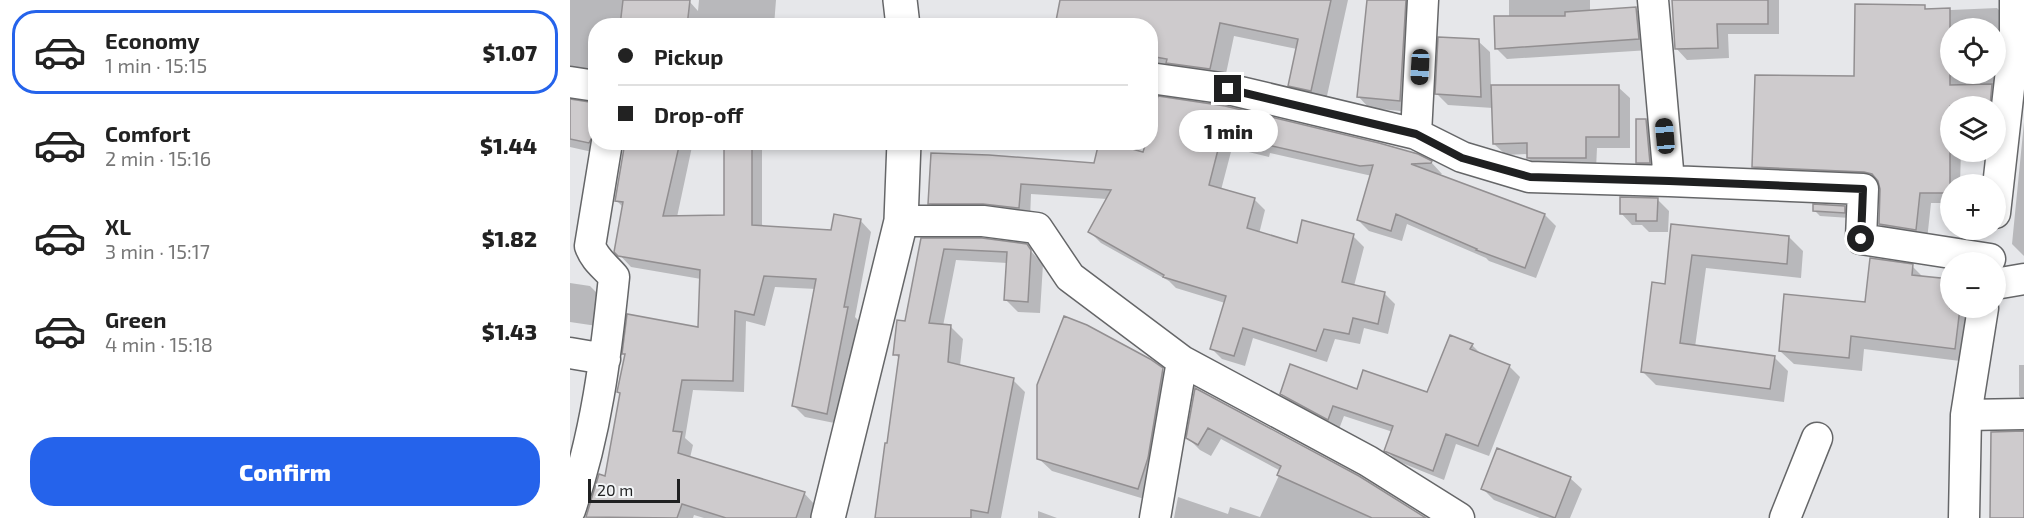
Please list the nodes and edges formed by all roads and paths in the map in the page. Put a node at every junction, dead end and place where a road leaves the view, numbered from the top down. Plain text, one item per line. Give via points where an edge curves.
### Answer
1 (900, 0) edge
2 (1423, 0) edge
3 (1653, 0) edge
4 (2015, 0) edge
5 (902, 18) edge
6 (1158, 79) edge
7 (570, 82) edge
8 (588, 85) edge
9 (1416, 134) junction
10 (606, 150) edge
11 (904, 150) edge
12 (1999, 174) edge
13 (1669, 181) junction
14 (900, 222) junction
15 (1940, 257) edge
16 (2006, 273) edge
17 (2024, 279) edge
18 (1981, 318) edge
19 (570, 353) edge
20 (605, 359) junction
21 (1182, 361) junction
22 (2024, 414) edge
23 (1966, 415) junction
24 (1817, 438) dead end
25 (570, 510) edge
26 (828, 518) edge
27 (1155, 518) edge
28 (1459, 518) edge
29 (1785, 518) edge
30 (1964, 518) edge

1 - 5 street
2 - 9 street
3 - 13 street
4 - 12 street via 2015,35
6 - 9 street via 1228,89
7 - 8 street
9 - 13 street via 1462,158 1530,177
10 - 20 street via 590,246 594,257 614,277
11 - 14 street
13 - 15 street via 1863,189 1861,239
14 - 21 street via 983,222 1037,228 1070,277
14 - 26 street
16 - 17 street
18 - 23 street
19 - 20 street
20 - 25 street via 584,470
21 - 27 street
21 - 28 street via 1368,461
22 - 23 street
23 - 30 street
24 - 29 street

